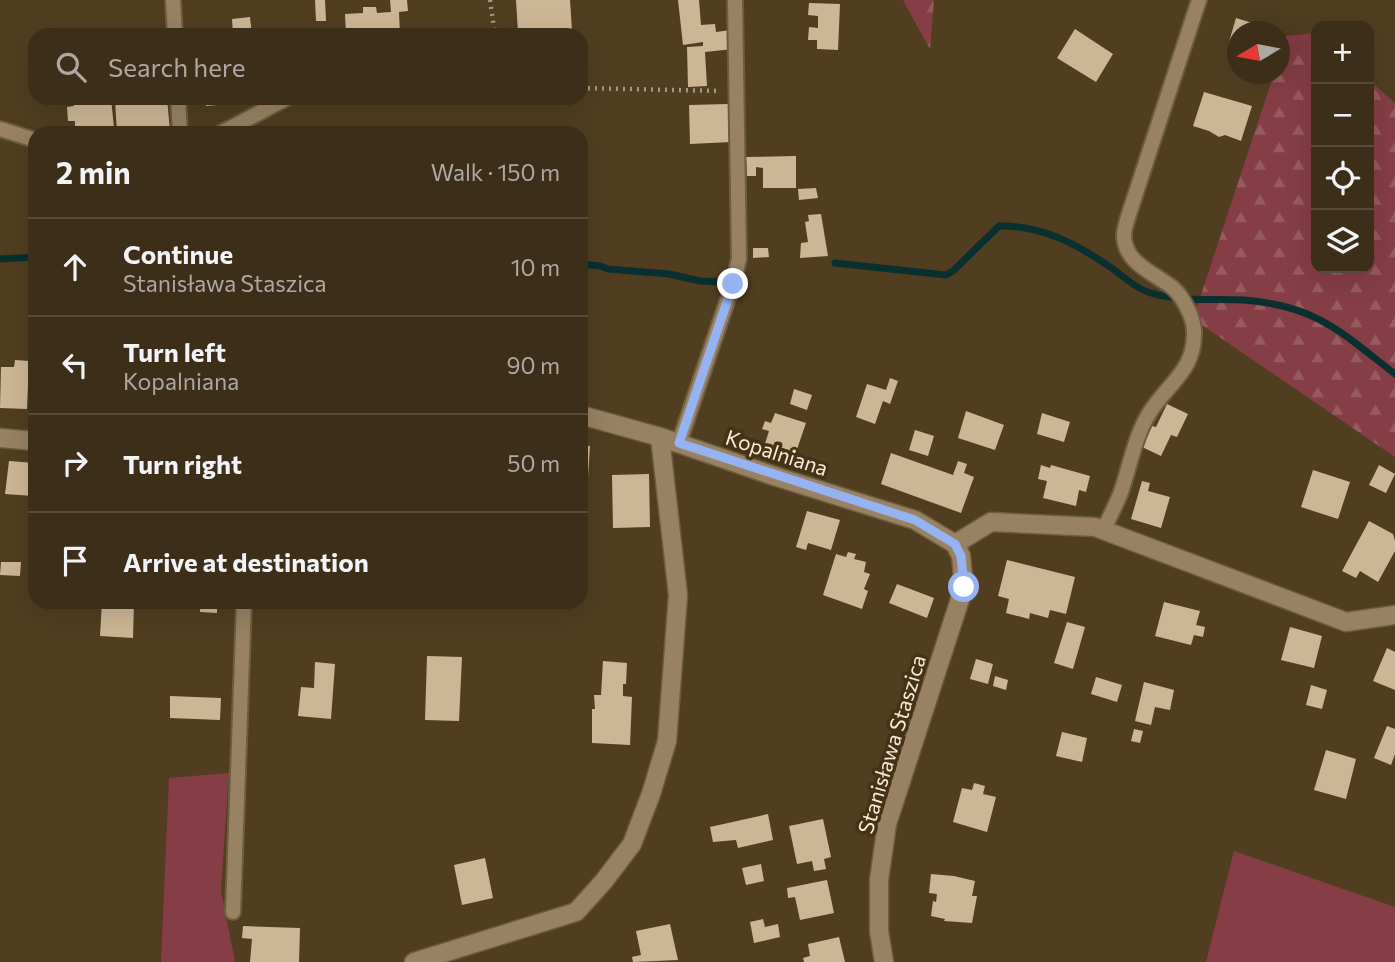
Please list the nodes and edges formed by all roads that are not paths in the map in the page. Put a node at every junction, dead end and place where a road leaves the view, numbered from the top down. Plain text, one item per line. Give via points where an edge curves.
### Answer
1 (173, 0) edge
2 (735, 0) edge
3 (1199, 0) edge
4 (175, 28) edge
5 (178, 105) edge
6 (274, 105) edge
7 (180, 126) edge
8 (234, 126) edge
9 (0, 129) edge
10 (28, 138) edge
11 (588, 417) edge
12 (660, 437) junction
13 (0, 438) edge
14 (28, 440) edge
15 (679, 443) junction
16 (1103, 531) junction
17 (955, 544) junction
18 (244, 609) edge
19 (1395, 615) edge
20 (233, 912) dead end
21 (414, 962) edge
22 (884, 962) edge

1 - 4 lane
2 - 15 lane via 740,259
3 - 16 lane via 1124,236 1137,262 1173,288 1187,307 1194,327 1193,352 1182,374 1149,413
5 - 7 lane
6 - 8 lane
9 - 10 lane
11 - 12 street, Kopalniana
12 - 15 street, Kopalniana
12 - 21 street via 678,595 667,741 632,844 576,912
13 - 14 street
15 - 17 street, Kopalniana via 915,520
16 - 17 street via 991,522
16 - 19 street via 1346,622
17 - 22 street, Stanisława Staszica via 964,587 887,824 879,880
18 - 20 lane

